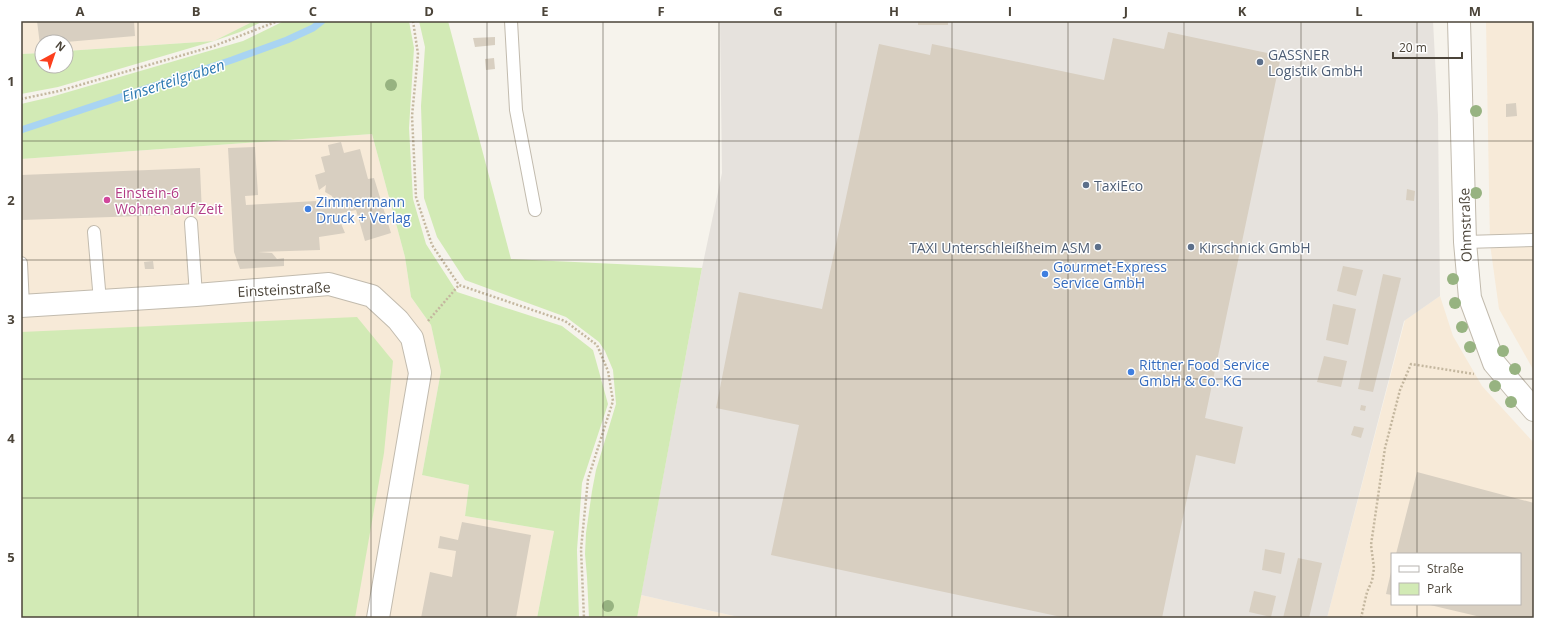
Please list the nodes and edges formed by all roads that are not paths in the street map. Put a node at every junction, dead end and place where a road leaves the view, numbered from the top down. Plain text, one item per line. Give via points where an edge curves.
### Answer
1 (511, 21) edge
2 (1459, 21) edge
3 (535, 210) dead end
4 (191, 223) dead end
5 (94, 232) dead end
6 (1534, 240) edge
7 (1465, 242) junction
8 (21, 263) edge
9 (196, 295) junction
10 (100, 301) junction
11 (22, 306) edge
12 (1534, 410) edge
13 (378, 618) edge

1 - 3 lane via 516,110
2 - 7 street, Ohmstraße
4 - 9 lane
5 - 10 lane
6 - 7 lane
7 - 12 street, Ohmstraße via 1470,298 1494,362
8 - 11 lane
9 - 10 street, Einsteinstraße
9 - 13 street, Einsteinstraße via 329,284 372,296 398,320 412,338 420,373
10 - 11 street, Einsteinstraße

